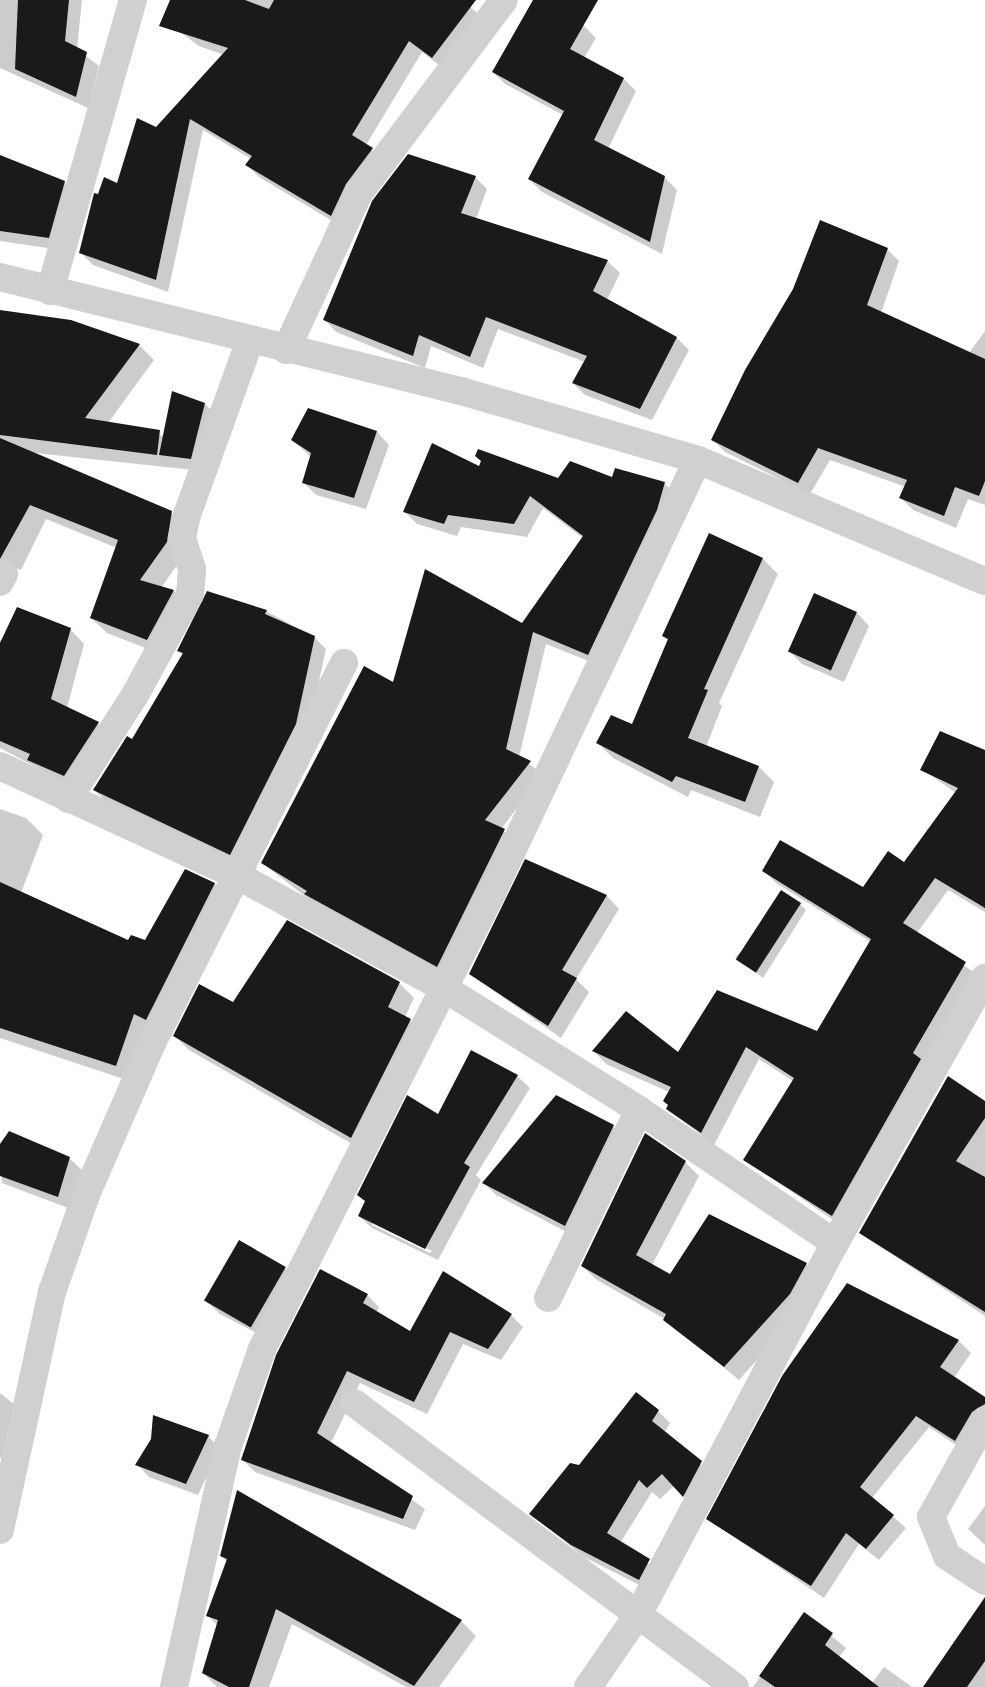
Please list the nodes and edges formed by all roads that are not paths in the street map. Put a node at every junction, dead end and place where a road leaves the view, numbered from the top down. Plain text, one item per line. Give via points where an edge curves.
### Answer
1 (133, 0) edge
2 (504, 0) edge
3 (0, 277) edge
4 (50, 290) junction
5 (250, 340) junction
6 (286, 350) junction
7 (698, 460) junction
8 (985, 581) edge
9 (344, 663) dead end
10 (0, 766) edge
11 (68, 799) junction
12 (240, 877) junction
13 (985, 978) edge
14 (444, 988) junction
15 (639, 1110) junction
16 (835, 1243) junction
17 (548, 1298) dead end
18 (354, 1402) dead end
19 (985, 1420) edge
20 (0, 1530) edge
21 (985, 1580) edge
22 (639, 1613) junction
23 (174, 1687) edge
24 (588, 1687) edge
25 (735, 1687) edge

1 - 4 street
2 - 6 street via 359,193
3 - 4 street
4 - 5 street
5 - 6 street
5 - 11 street via 187,515 182,538 192,570 190,594 135,695
6 - 7 street via 461,391
7 - 8 street
7 - 14 street
9 - 12 street
10 - 11 street
11 - 12 street
12 - 14 street
12 - 20 street via 152,1043 86,1195 52,1292
13 - 16 street
14 - 15 street
14 - 23 street via 262,1349 228,1446
15 - 16 street
15 - 17 street
16 - 22 street
18 - 22 street
19 - 21 street via 931,1516 947,1556
22 - 24 street
22 - 25 street

